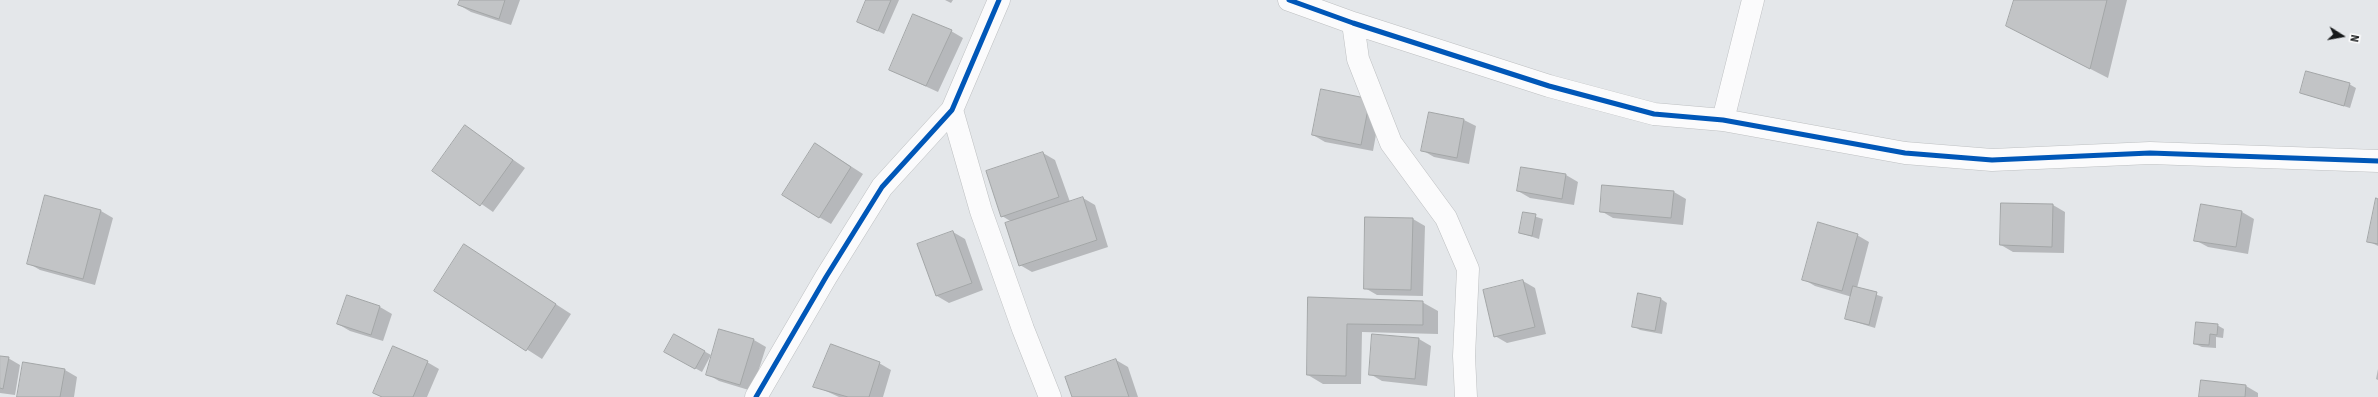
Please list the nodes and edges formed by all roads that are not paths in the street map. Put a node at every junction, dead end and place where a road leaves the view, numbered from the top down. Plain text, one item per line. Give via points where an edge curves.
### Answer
1 (999, 0) edge
2 (1289, 0) edge
3 (1753, 0) edge
4 (1353, 23) junction
5 (952, 110) junction
6 (1723, 120) junction
7 (2378, 161) edge
8 (756, 397) edge
9 (1050, 397) edge
10 (1466, 397) edge

1 - 5 street
2 - 4 street
3 - 6 street
4 - 6 street via 1549,86 1654,114
4 - 10 street via 1358,59 1391,143 1446,218 1468,269 1464,356
5 - 8 street via 882,187 826,276
5 - 9 street via 981,211
6 - 7 street via 1904,153 1992,160 2150,153

